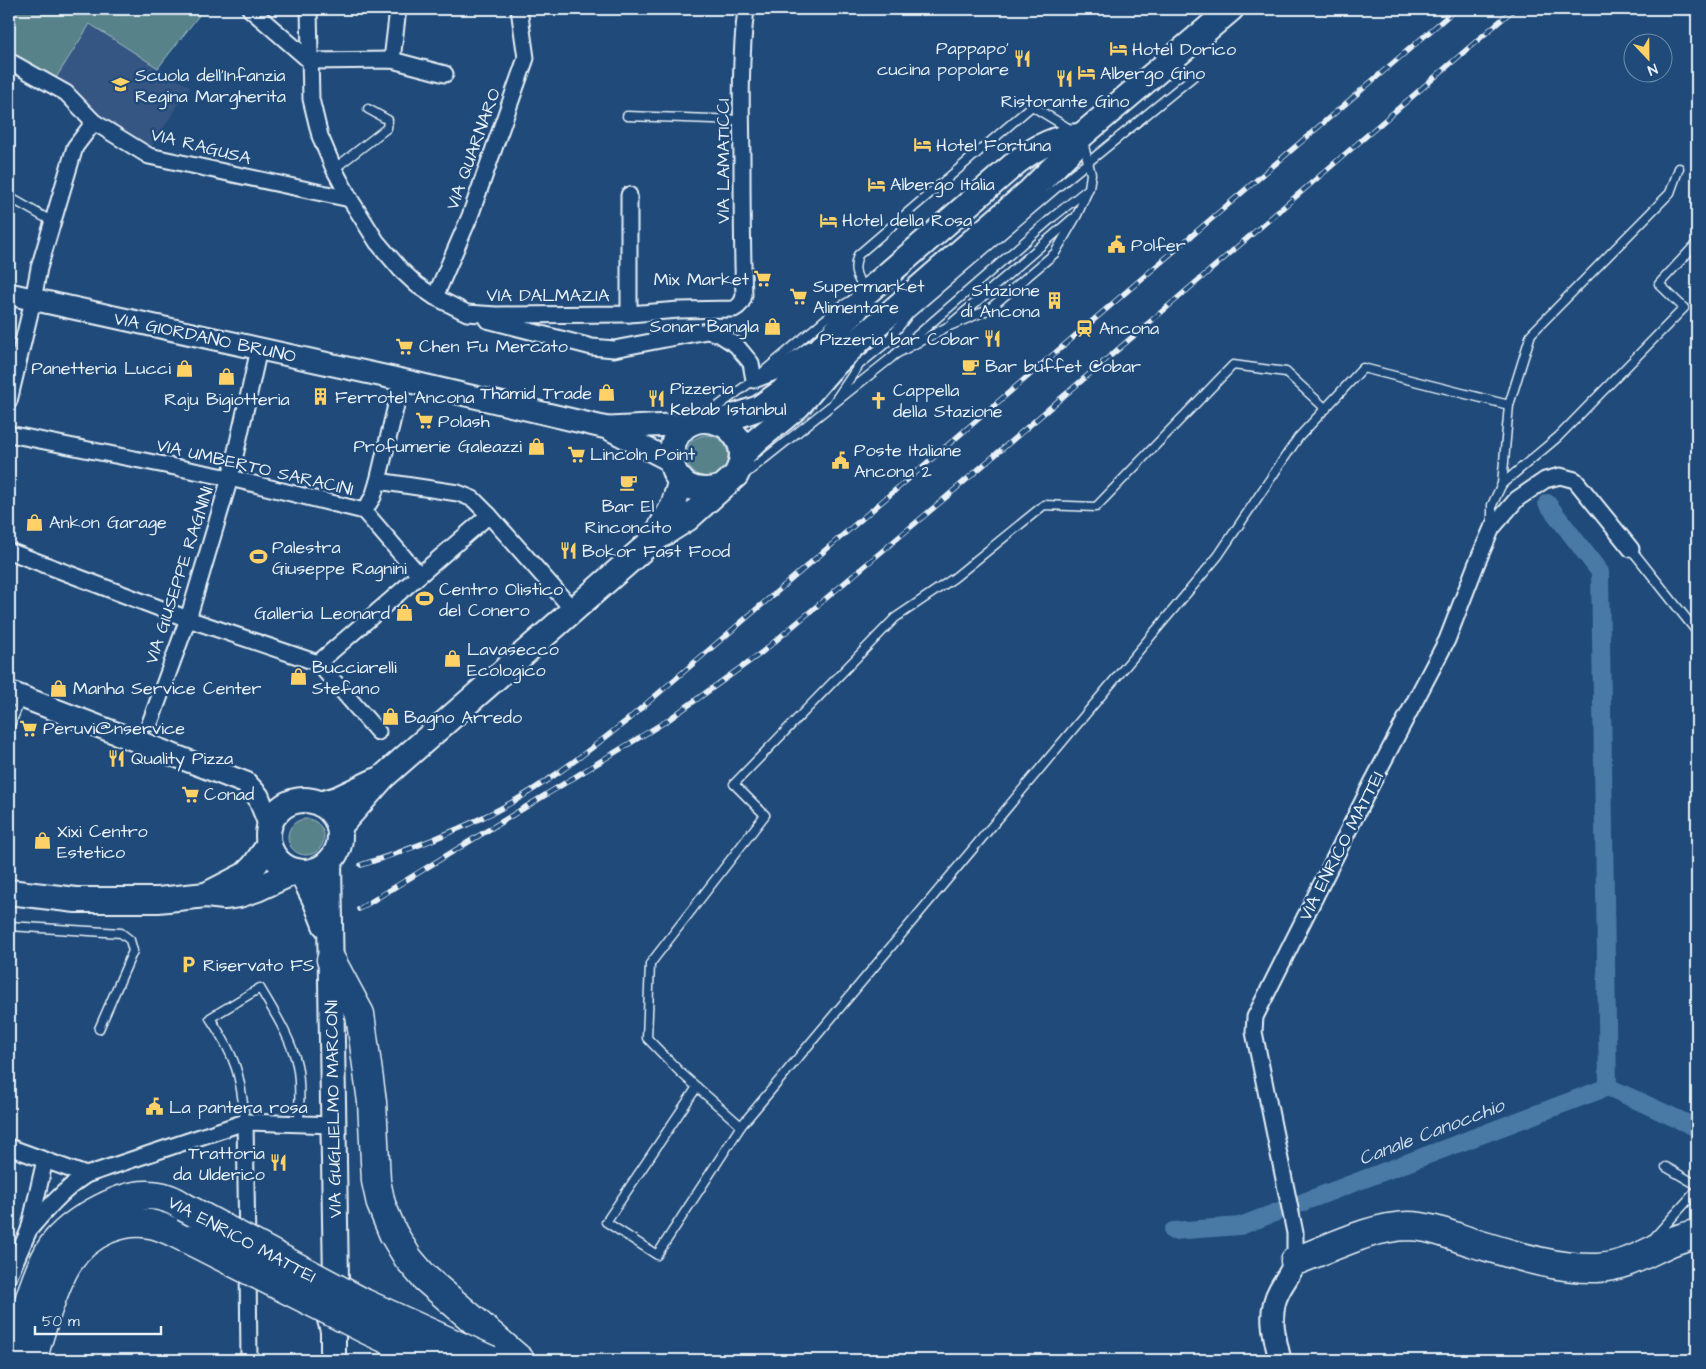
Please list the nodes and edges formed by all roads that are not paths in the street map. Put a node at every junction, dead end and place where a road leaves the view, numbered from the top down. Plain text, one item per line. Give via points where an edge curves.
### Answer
1 (250, 9) edge
2 (309, 9) edge
3 (398, 9) edge
4 (519, 9) edge
5 (746, 9) edge
6 (1231, 9) edge
7 (392, 60) junction
8 (9, 61) edge
9 (310, 61) junction
10 (445, 74) dead end
11 (1194, 76) dead end
12 (368, 109) dead end
13 (627, 116) dead end
14 (741, 120) junction
15 (94, 122) junction
16 (1081, 136) junction
17 (1089, 163) junction
18 (1679, 168) dead end
19 (334, 169) junction
20 (1089, 188) junction
21 (629, 196) dead end
22 (9, 197) edge
23 (350, 199) junction
24 (1077, 215) junction
25 (53, 222) junction
26 (1697, 243) edge
27 (1006, 258) junction
28 (1015, 269) junction
29 (866, 293) junction
30 (9, 294) edge
31 (435, 297) junction
32 (34, 300) junction
33 (734, 309) joint
34 (467, 313) junction
35 (630, 314) junction
36 (947, 328) junction
37 (833, 334) junction
38 (880, 335) junction
39 (259, 349) junction
40 (896, 354) junction
41 (402, 380) junction
42 (754, 380) junction
43 (9, 401) edge
44 (834, 402) junction
45 (1508, 405) junction
46 (1326, 408) junction
47 (703, 422) junction
48 (607, 428) junction
49 (9, 434) edge
50 (742, 455) junction
51 (676, 471) junction
52 (230, 478) junction
53 (378, 481) junction
54 (1502, 484) junction
55 (724, 486) junction
56 (364, 511) junction
57 (488, 515) junction
58 (1492, 528) junction
59 (652, 541) junction
60 (1631, 549) joint
61 (9, 551) edge
62 (419, 575) junction
63 (574, 611) junction
64 (188, 619) junction
65 (1697, 632) edge
66 (318, 663) junction
67 (15, 695) edge
68 (150, 723) dead end
69 (9, 728) edge
70 (378, 732) dead end
71 (383, 777) junction
72 (320, 804) junction
73 (339, 827) junction
74 (269, 835) junction
75 (329, 862) junction
76 (298, 872) junction
77 (9, 892) edge
78 (206, 895) junction
79 (9, 926) edge
80 (330, 949) junction
81 (99, 1029) dead end
82 (697, 1087) junction
83 (246, 1122) junction
84 (298, 1123) junction
85 (333, 1124) junction
86 (741, 1126) junction
87 (9, 1147) edge
88 (45, 1160) junction
89 (1666, 1167) dead end
90 (86, 1175) junction
91 (1697, 1185) edge
92 (1697, 1190) edge
93 (29, 1230) junction
94 (1697, 1234) edge
95 (1638, 1259) junction
96 (1295, 1260) junction
97 (9, 1276) edge
98 (14, 1360) edge
99 (33, 1360) edge
100 (250, 1360) edge
101 (333, 1360) edge
102 (432, 1360) edge
103 (490, 1360) edge
104 (520, 1360) edge
105 (1280, 1360) edge

1 - 9 street
2 - 9 street, VIA DALMAZIA
3 - 7 street
4 - 31 street, VIA QUARNARO via 526,58 470,216
5 - 14 street, VIA LAMATICCI via 742,41
6 - 16 main road
7 - 9 street
7 - 10 street
8 - 15 street, VIA RAGUSA via 66,93
9 - 19 street, VIA DALMAZIA via 311,99 320,136
11 - 17 lane
12 - 19 lane via 388,120 387,128
13 - 14 lane
14 - 33 street, VIA LAMATICCI via 744,295
15 - 23 street, VIA RAGUSA via 149,156
15 - 25 street via 75,148
16 - 17 lane
16 - 29 main road via 1063,137 1029,153
16 - 29 lane via 1032,106 858,255 854,266
16 - 38 main road via 1030,191
17 - 20 lane
17 - 38 lane
18 - 45 lane via 1670,194 1531,334
19 - 23 street, VIA DALMAZIA
20 - 24 lane
20 - 27 lane
21 - 35 street, VIA DALMAZIA
22 - 25 lane
23 - 31 street, VIA DALMAZIA via 377,242 401,270
24 - 28 lane
24 - 36 lane via 1055,253 988,310
25 - 32 street via 39,268
26 - 54 lane via 1659,284 1684,308 1558,437
27 - 28 lane
27 - 40 lane
28 - 36 lane
29 - 37 main road
29 - 42 lane via 840,306
30 - 32 main road, VIA GIORDANO BRUNO
31 - 34 street, VIA DALMAZIA
32 - 39 main road, VIA GIORDANO BRUNO
32 - 43 street
33 - 35 street, VIA DALMAZIA
34 - 35 street, VIA DALMAZIA
34 - 42 street, VIA DALMAZIA via 592,348 638,346 707,331 719,334 736,345 751,362
36 - 40 lane
37 - 42 street via 780,370
37 - 47 main road via 795,379 771,401 748,412
38 - 44 lane
38 - 50 main road via 829,370 798,406
39 - 41 main road, VIA GIORDANO BRUNO
39 - 52 street, VIA GIUSEPPE RAGNINI
40 - 44 lane
41 - 48 main road, VIA GIORDANO BRUNO
41 - 53 street
42 - 47 lane
44 - 55 lane via 755,467
45 - 46 lane via 1363,368
45 - 54 lane
46 - 82 lane via 1286,372 1233,365 1096,507 1044,505 954,578 895,618 734,784 765,815 650,964 647,1038
46 - 86 lane via 1298,438 1218,556
47 - 48 main road, VIA GIORDANO BRUNO
47 - 50 main road via 728,427 736,435
47 - 51 main road via 680,432 674,440 671,450
48 - 51 main road, VIA GIORDANO BRUNO
49 - 52 street, VIA UMBERTO SARACINI
50 - 55 main road via 736,475
51 - 55 main road via 689,486 699,490 710,491
51 - 59 main road via 678,491 673,506
52 - 56 street, VIA UMBERTO SARACINI
52 - 64 street, VIA GIUSEPPE RAGNINI
53 - 56 street, VIA UMBERTO SARACINI
53 - 57 street, VIA UMBERTO SARACINI via 458,493 473,499
54 - 58 lane via 1492,506
55 - 59 main road via 687,519
56 - 62 street
57 - 62 street
57 - 63 street, VIA UMBERTO SARACINI
58 - 60 street, VIA ENRICO MATTEI via 1517,499 1545,480 1560,476 1575,480
58 - 96 street, VIA ENRICO MATTEI via 1447,640 1255,1017 1254,1032 1294,1233
59 - 63 main road
60 - 65 lane
61 - 64 street
62 - 66 street
63 - 71 main road
64 - 66 street
64 - 68 street, VIA GIUSEPPE RAGNINI
66 - 70 street
67 - 69 lane
67 - 74 main road via 246,783 258,796
71 - 72 main road
71 - 73 main road
72 - 73 main road via 332,813
72 - 74 main road via 306,800 279,810 273,818
73 - 75 main road via 338,847
74 - 76 main road via 276,859
74 - 78 main road via 254,866
75 - 76 main road via 316,870
75 - 80 main road, VIA GUGLIELMO MARCONI
76 - 78 main road via 239,895
76 - 80 main road, VIA GUGLIELMO MARCONI via 316,902
77 - 78 main road via 76,900 158,900
79 - 81 lane via 120,933 130,940 133,951
80 - 85 main road, VIA GUGLIELMO MARCONI
80 - 104 highway via 360,1014 372,1102 375,1172 386,1218 400,1247 417,1270
82 - 86 lane
82 - 86 lane via 606,1222 657,1254
83 - 84 street
83 - 84 lane via 238,1070 210,1018 260,988 278,1019 297,1064
83 - 90 street
83 - 100 street
84 - 85 street
85 - 101 main road, VIA GUGLIELMO MARCONI via 336,1280 329,1296 328,1317 333,1331
87 - 88 street
88 - 90 street
88 - 93 street
89 - 91 lane
90 - 93 street via 67,1188
92 - 95 lane
93 - 97 street
94 - 95 highway via 1678,1239
95 - 96 highway via 1606,1267 1565,1265 1512,1255 1410,1226 1365,1234
96 - 105 main road, VIA ENRICO MATTEI via 1273,1310
98 - 103 highway, VIA ENRICO MATTEI, bridge via 26,1310 49,1251 69,1230 92,1214 128,1198 147,1194 174,1200 364,1303
99 - 102 highway, VIA ENRICO MATTEI, bridge via 57,1284 75,1253 106,1230 144,1223 169,1230

